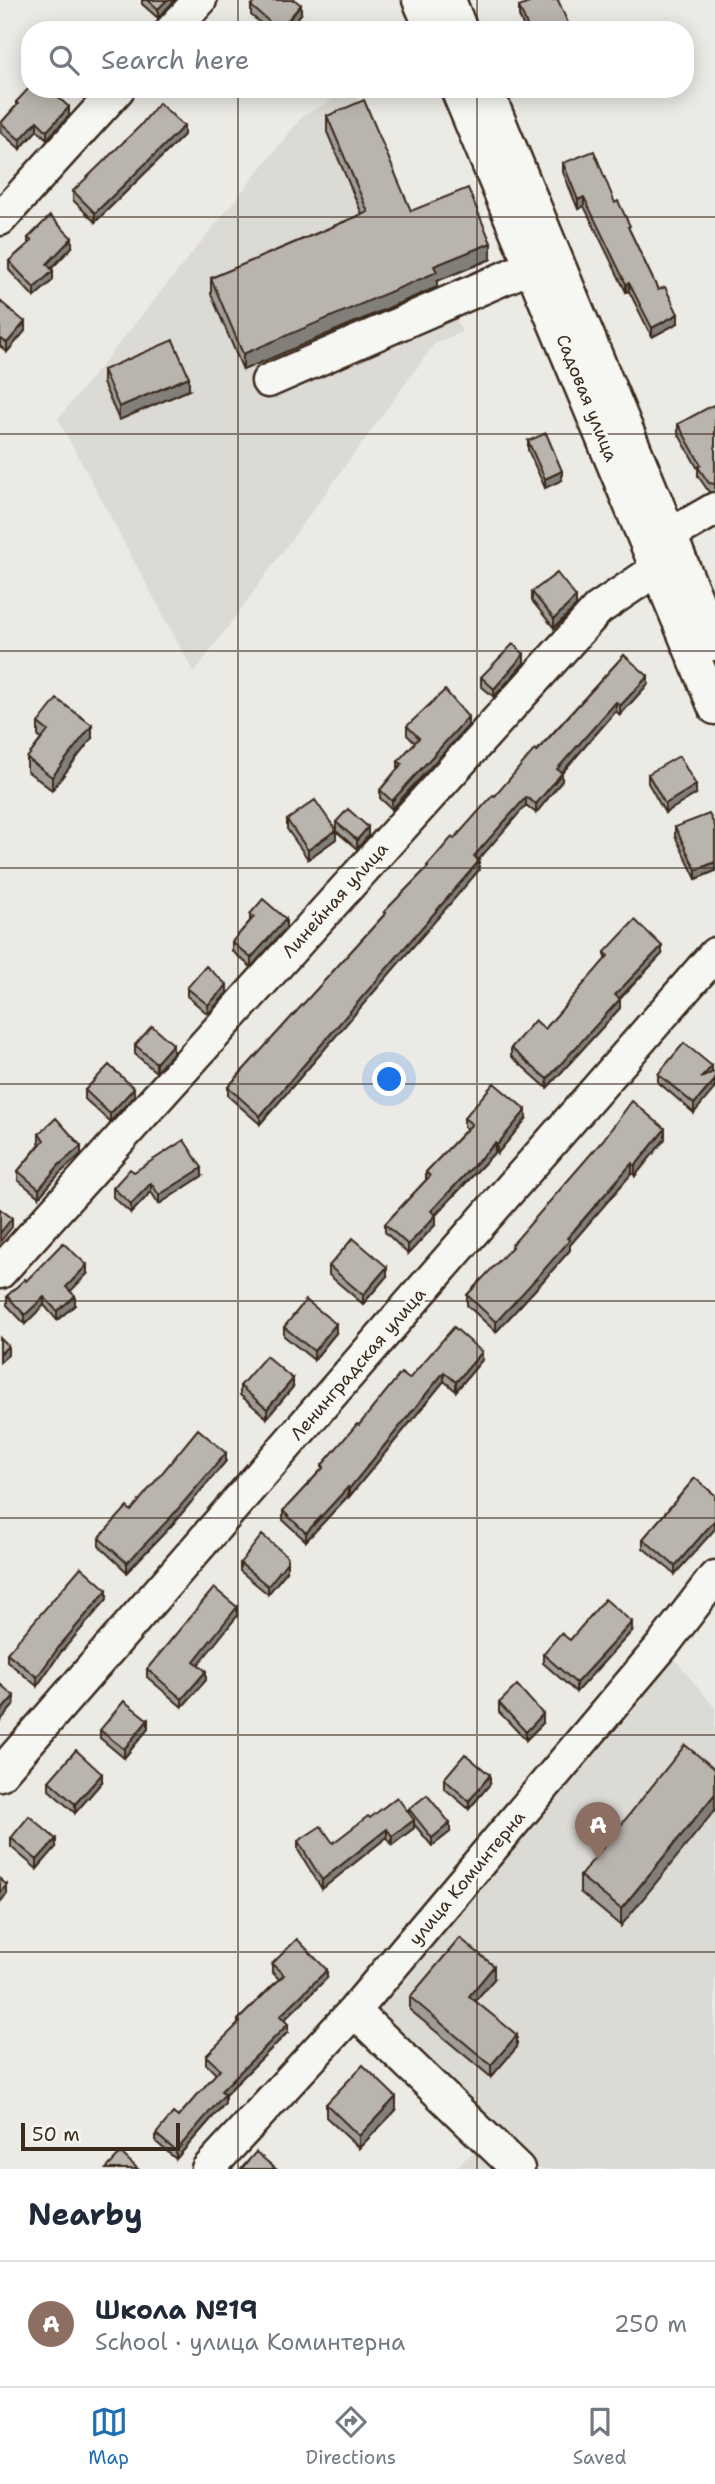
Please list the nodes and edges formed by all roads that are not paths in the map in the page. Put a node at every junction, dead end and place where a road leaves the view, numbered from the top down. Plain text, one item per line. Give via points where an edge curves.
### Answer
1 (200, 0) edge
2 (419, 0) edge
3 (449, 0) edge
4 (180, 21) edge
5 (428, 21) edge
6 (457, 21) edge
7 (110, 98) edge
8 (461, 98) edge
9 (490, 98) edge
10 (0, 219) edge
11 (532, 266) junction
12 (268, 381) dead end
13 (715, 509) edge
14 (670, 534) junction
15 (657, 569) junction
16 (715, 644) edge
17 (715, 708) edge
18 (715, 954) edge
19 (0, 1272) edge
20 (715, 1577) edge
21 (0, 1774) edge
22 (354, 2011) junction
23 (208, 2169) edge
24 (518, 2169) edge

1 - 4 street
2 - 5 street
3 - 6 street
7 - 10 street
8 - 11 street, Садовая улица
9 - 14 street, Садовая улица
11 - 12 street
11 - 15 street, Садовая улица
13 - 14 street
14 - 15 street
14 - 16 street, Садовая улица
15 - 17 street, Садовая улица
15 - 19 street, Линейная улица via 598,609
18 - 21 street, Ленинградская улица
20 - 22 street, улица Коминтерна via 663,1645
22 - 23 street, улица Коминтерна
22 - 24 street

